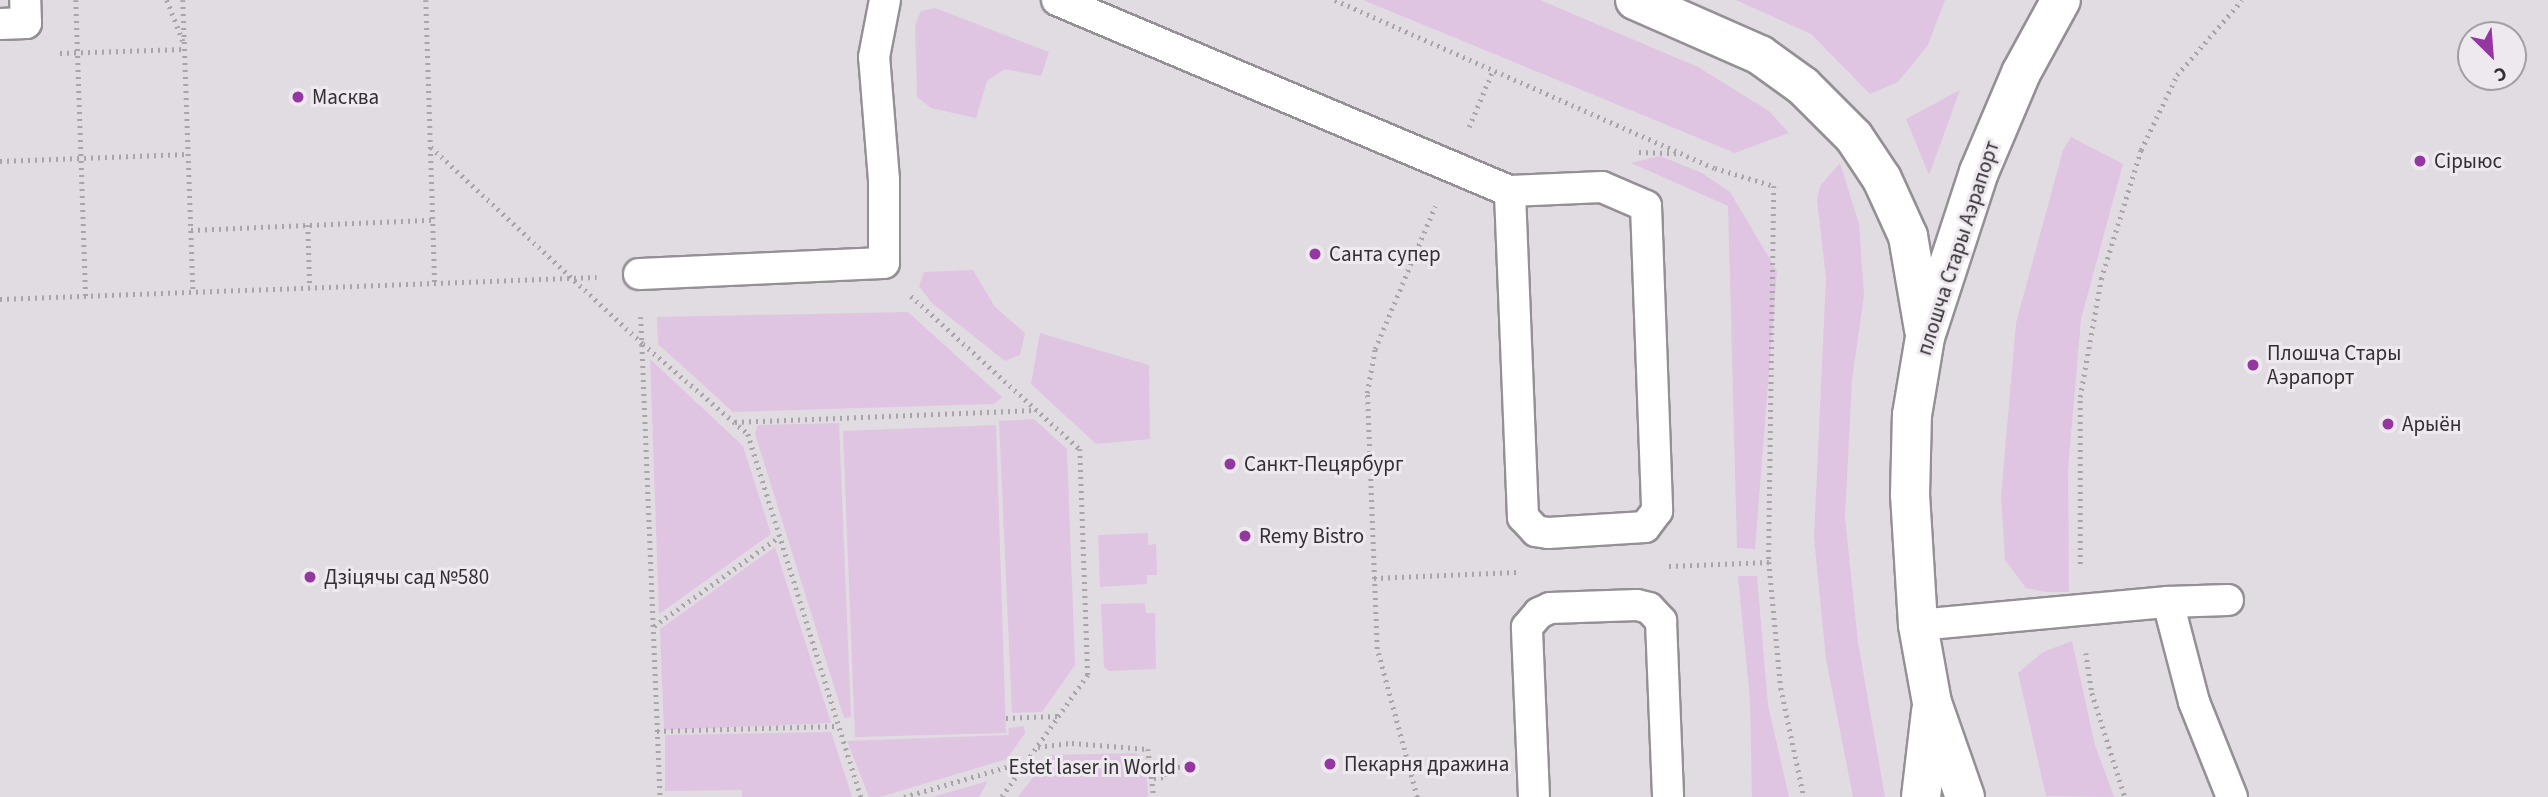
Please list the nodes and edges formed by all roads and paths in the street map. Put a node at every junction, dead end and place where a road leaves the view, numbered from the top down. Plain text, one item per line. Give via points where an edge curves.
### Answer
1 (25, 0) edge
2 (76, 0) edge
3 (167, 0) edge
4 (183, 0) edge
5 (426, 0) edge
6 (885, 0) edge
7 (1058, 0) edge
8 (1335, 0) edge
9 (1635, 0) edge
10 (2061, 0) edge
11 (2242, 0) edge
12 (0, 24) edge
13 (184, 47) junction
14 (78, 53) junction
15 (52, 54) dead end
16 (1493, 70) junction
17 (431, 147) junction
18 (188, 154) junction
19 (81, 158) junction
20 (0, 161) edge
21 (1451, 166) junction
22 (1510, 191) junction
23 (433, 220) junction
24 (309, 225) junction
25 (191, 230) junction
26 (639, 274) joint
27 (607, 277) dead end
28 (572, 278) junction
29 (435, 283) junction
30 (310, 288) junction
31 (193, 292) junction
32 (86, 296) junction
33 (910, 296) dead end
34 (0, 299) edge
35 (1925, 337) junction
36 (643, 344) junction
37 (1038, 410) junction
38 (735, 422) junction
39 (779, 537) junction
40 (2228, 600) dead end
41 (2168, 602) junction
42 (2080, 612) junction
43 (1918, 625) junction
44 (654, 626) junction
45 (1932, 703) junction
46 (1058, 716) junction
47 (1006, 718) dead end
48 (838, 726) junction
49 (657, 732) junction
50 (1038, 747) junction
51 (1026, 761) junction
52 (1180, 767) dead end
53 (1154, 778) junction
54 (1003, 796) edge
55 (660, 797) edge
56 (861, 797) edge
57 (904, 797) edge
58 (1154, 797) edge
59 (1417, 797) edge
60 (1534, 797) edge
61 (1668, 797) edge
62 (1804, 797) edge
63 (1921, 797) edge
64 (1965, 797) edge
65 (2125, 797) edge
66 (2232, 797) edge

1 - 12 lane via 26,23
2 - 14 path
3 - 13 path
4 - 13 path
5 - 17 path
6 - 26 lane via 874,57 884,180 884,262
7 - 21 lane
8 - 16 path
9 - 35 main road via 1760,55 1803,86 1854,137 1882,179 1908,236
10 - 35 main road, плошча Стары Аэрапорт via 2021,73 1979,172
11 - 42 path via 2177,75 2141,150 2101,279 2080,397
13 - 14 path
13 - 18 path
14 - 15 path
14 - 19 path
16 - 21 path
16 - 62 path via 1715,168 1774,186 1769,562 1780,688
17 - 23 path
17 - 28 path
18 - 19 path
18 - 25 path
19 - 20 path
19 - 32 path
21 - 22 lane
21 - 59 path via 1376,349 1367,393 1377,649
22 - 22 lane via 1523,517 1536,531 1548,533 1645,527 1657,511 1646,206 1602,187
23 - 24 path
23 - 29 path
24 - 25 path
24 - 30 path
25 - 31 path
26 - 36 path
27 - 28 path
28 - 29 path
28 - 36 path
29 - 30 path
30 - 31 path
31 - 32 path
32 - 34 path
33 - 37 path
35 - 43 main road, плошча Стары Аэрапорт via 1912,415 1910,495
36 - 38 path
36 - 44 path
37 - 38 path
37 - 46 path via 1080,449 1088,675
38 - 39 path via 748,434
39 - 44 path
39 - 48 path
40 - 41 lane
41 - 42 lane
41 - 66 lane via 2194,702
42 - 43 lane
42 - 65 path via 2092,693
43 - 45 main road, плошча Стары Аэрапорт
44 - 49 path
45 - 63 main road
45 - 64 main road, плошча Стары Аэрапорт
46 - 47 path
46 - 50 path
48 - 49 path
48 - 56 path
49 - 55 path
50 - 51 path
50 - 53 path via 1137,745 1148,749
51 - 54 path
51 - 57 path
52 - 53 path via 1164,766 1165,776
53 - 58 path
60 - 61 lane via 1527,627 1539,612 1550,608 1637,605 1649,608 1661,621

